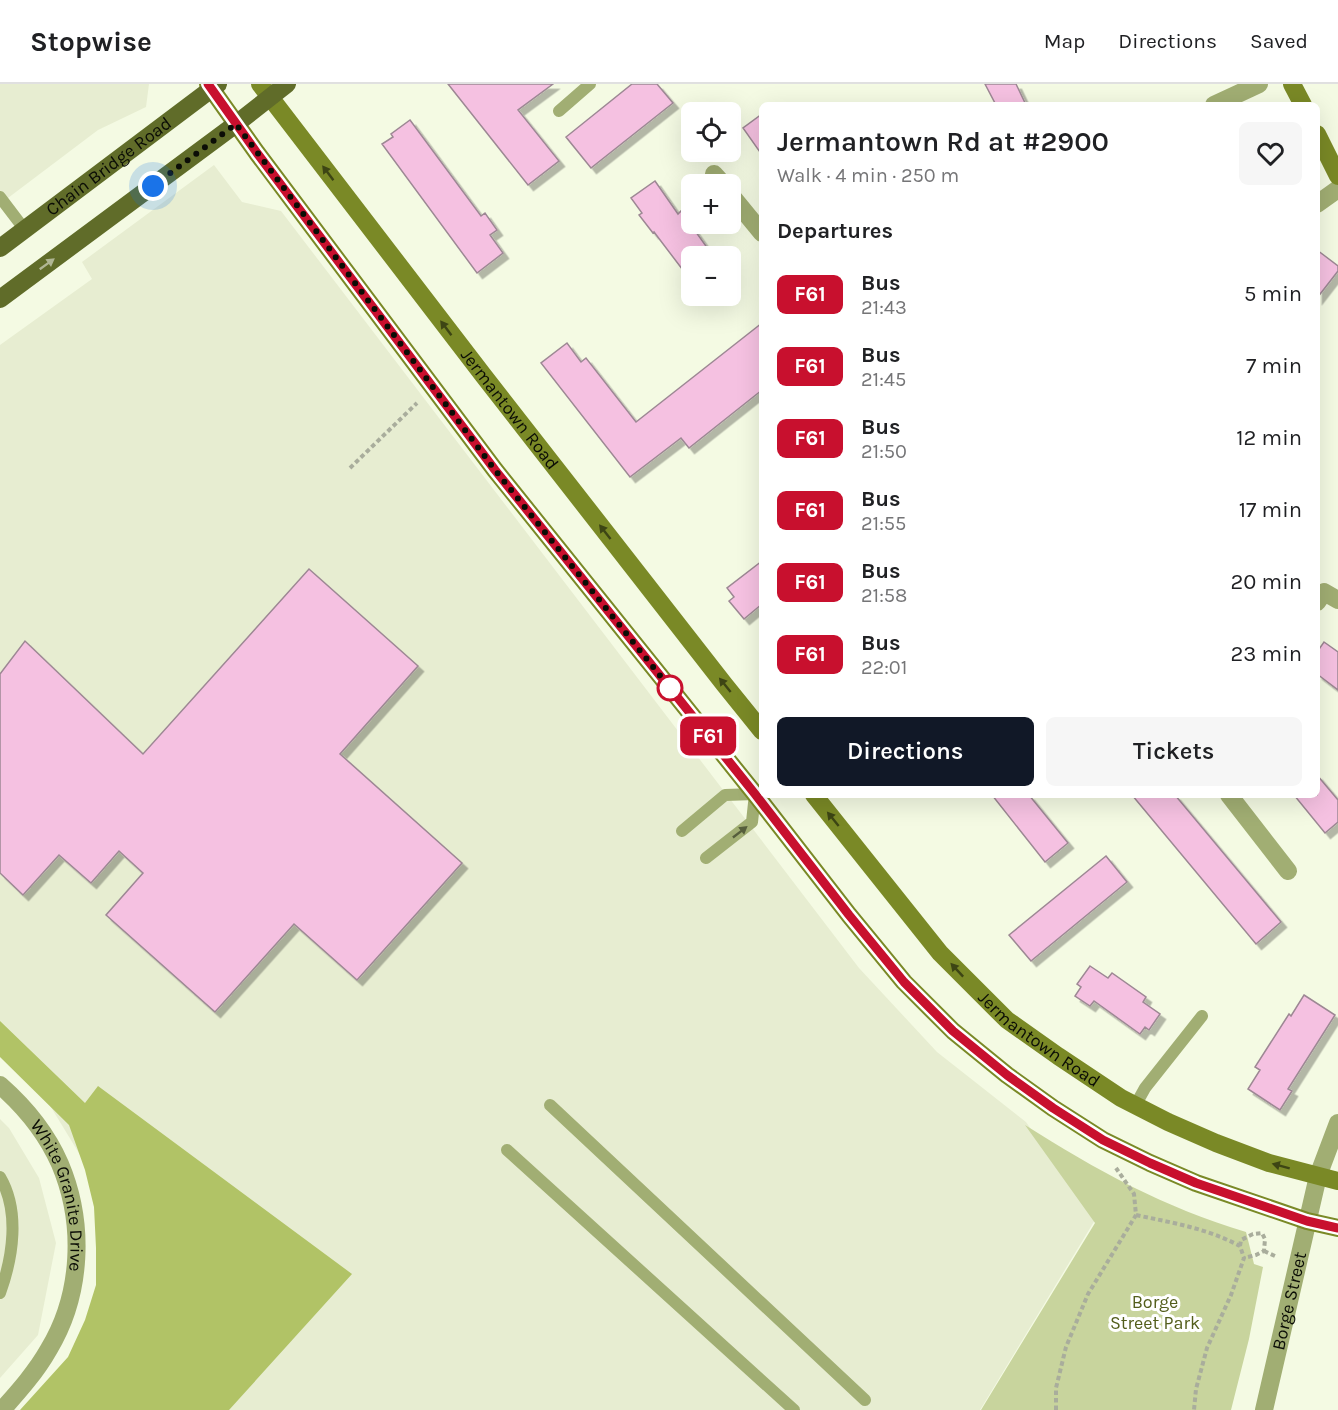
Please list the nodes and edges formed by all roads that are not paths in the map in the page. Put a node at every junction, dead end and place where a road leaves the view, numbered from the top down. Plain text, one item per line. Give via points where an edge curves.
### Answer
1 (287, 84) edge
2 (590, 84) edge
3 (1259, 84) edge
4 (1292, 84) edge
5 (213, 86) edge
6 (265, 90) edge
7 (1220, 102) edge
8 (1301, 102) edge
9 (559, 111) dead end
10 (236, 124) junction
11 (1320, 140) edge
12 (1338, 176) edge
13 (1338, 189) edge
14 (0, 197) edge
15 (1320, 202) edge
16 (741, 208) edge
17 (25, 230) junction
18 (759, 230) edge
19 (0, 248) edge
20 (0, 299) edge
21 (1320, 598) edge
22 (1338, 600) edge
23 (759, 727) edge
24 (755, 794) junction
25 (816, 798) edge
26 (1231, 798) edge
27 (682, 831) dead end
28 (706, 858) dead end
29 (1288, 872) dead end
30 (1202, 1016) dead end
31 (0, 1085) edge
32 (550, 1105) dead end
33 (1135, 1106) junction
34 (1338, 1122) edge
35 (507, 1150) dead end
36 (1318, 1176) junction
37 (0, 1177) edge
38 (1338, 1181) edge
39 (1307, 1221) junction
40 (1338, 1228) edge
41 (0, 1293) edge
42 (865, 1400) dead end
43 (2, 1410) edge
44 (794, 1410) edge
45 (1264, 1410) edge

1 - 6 main road
2 - 9 lane
3 - 7 street
4 - 8 main road
5 - 10 main road
5 - 17 main road, Chain Bridge Road
6 - 10 main road
23 -> 6 main road, Jermantown Road
20 -> 10 main road
10 - 24 main road via 495,470
11 - 12 main road
13 - 15 street
14 - 17 lane
16 - 18 street
17 - 19 main road, Chain Bridge Road
21 - 22 street via 1324,592
24 - 27 lane via 725,795
28 -> 24 lane via 753,822
24 - 39 main road via 904,982 953,1031 1007,1075 1103,1140 1150,1163
33 -> 25 main road, Jermantown Road via 1007,1020 940,952
26 - 29 street
30 - 33 lane
31 - 43 street, White Granite Drive via 35,1121 60,1164 73,1206 77,1248 72,1289 60,1329 37,1368
32 - 42 lane
36 -> 33 main road, Jermantown Road via 1216,1143
34 - 36 street, Borge Street
35 - 44 lane
36 - 38 main road, Jermantown Road
36 - 39 street, Borge Street
37 - 41 lane via 12,1214 11,1248
39 - 40 main road
39 - 45 street, Borge Street

